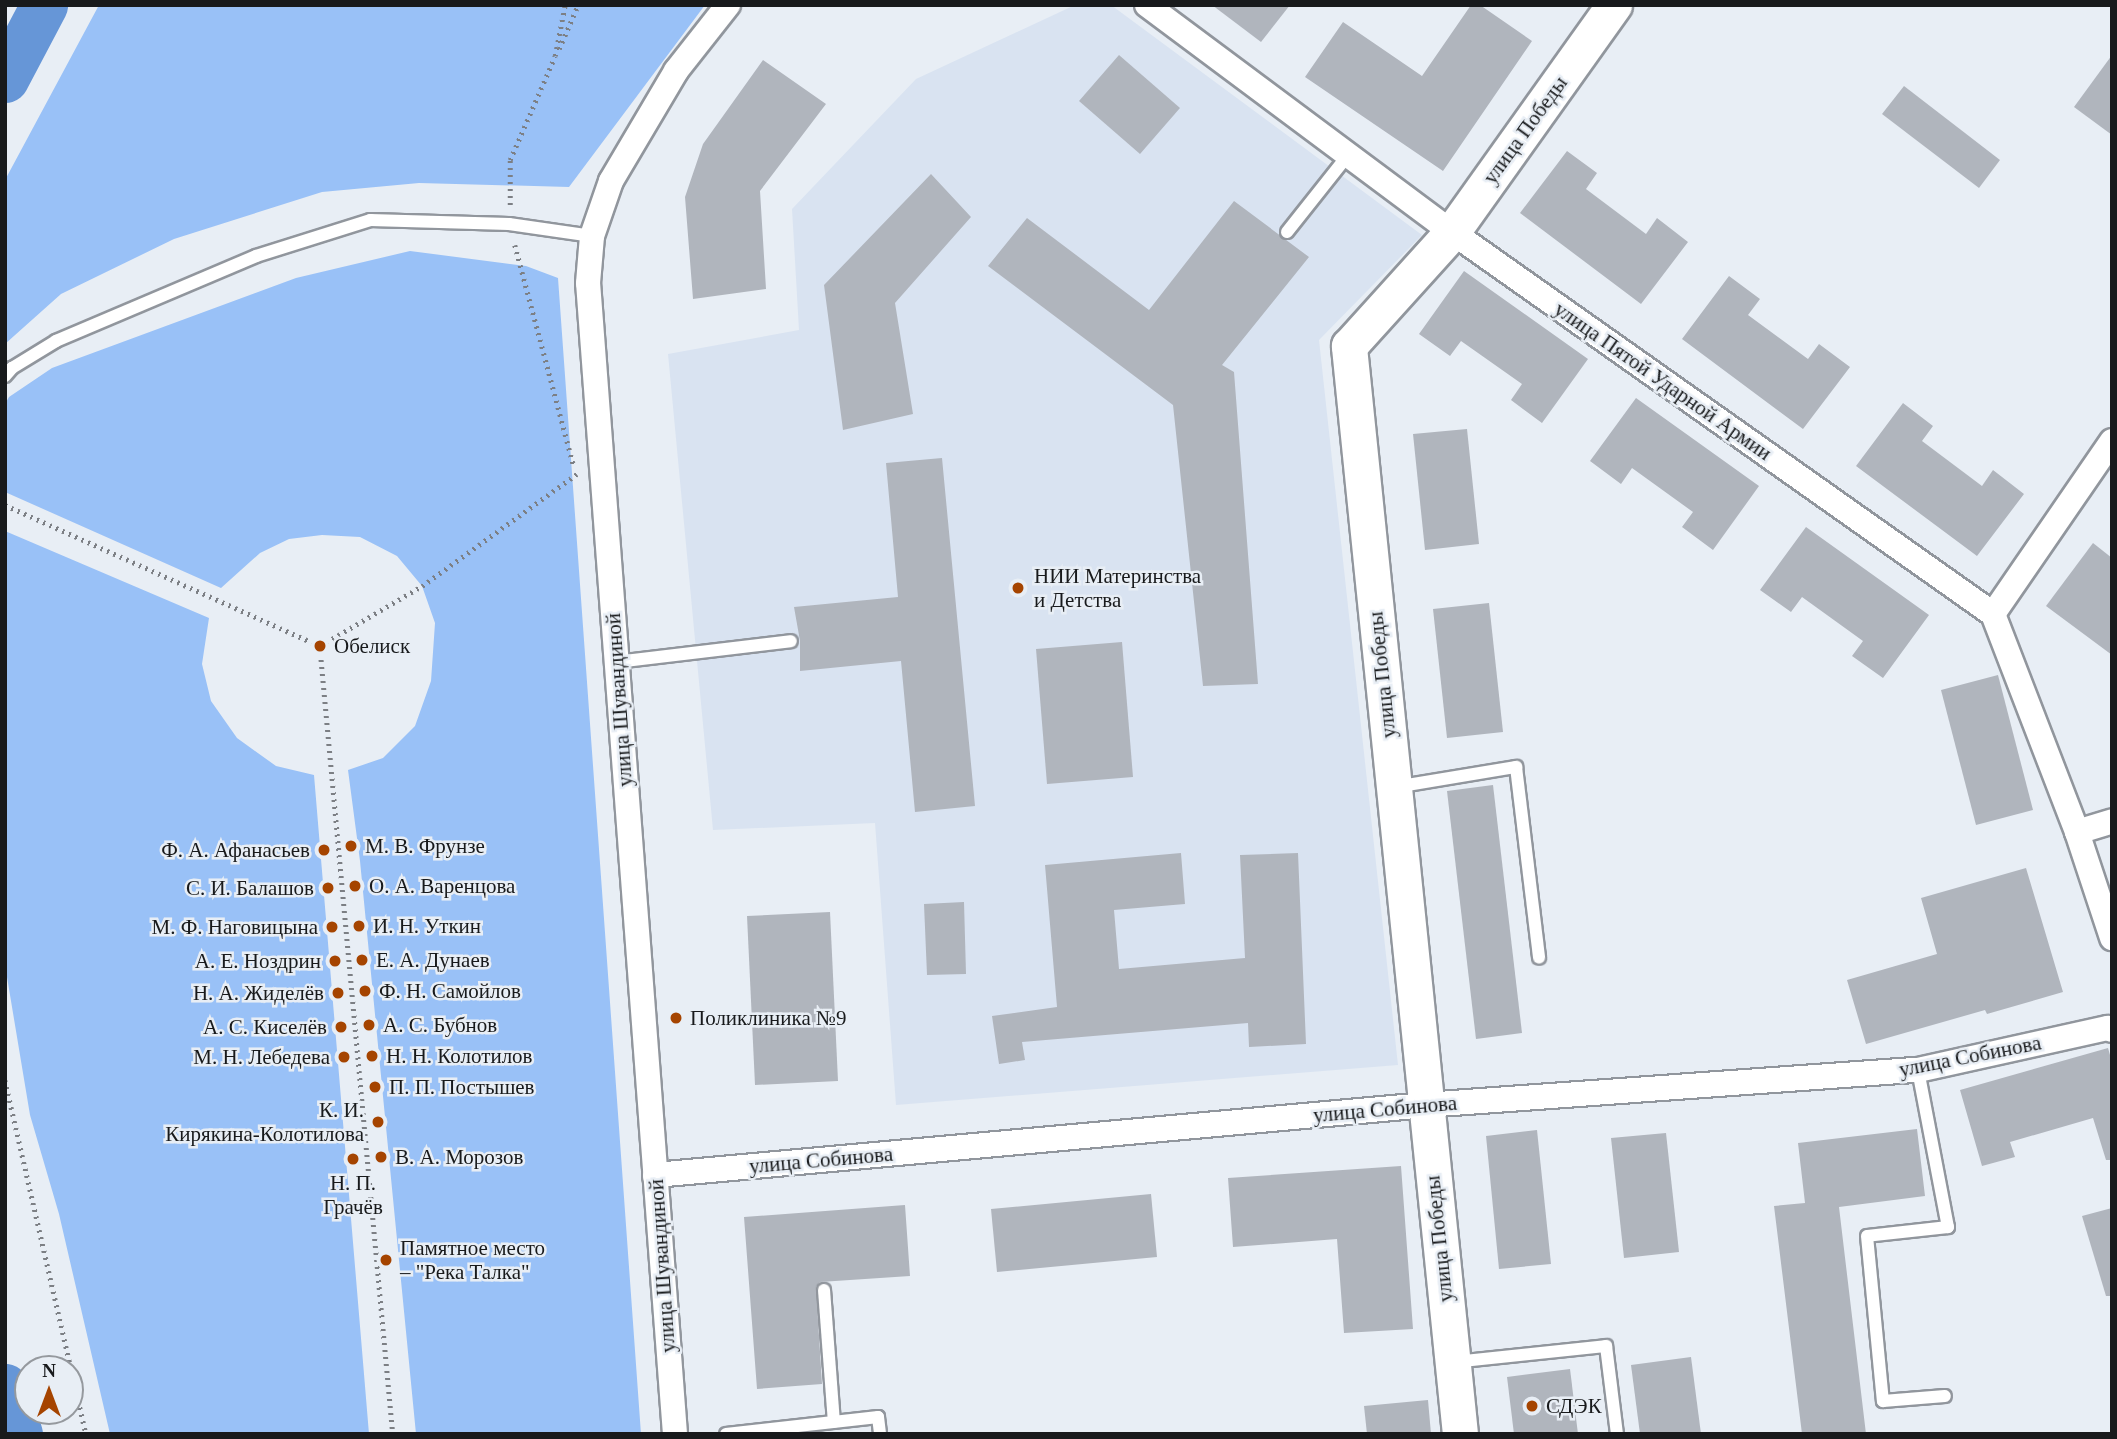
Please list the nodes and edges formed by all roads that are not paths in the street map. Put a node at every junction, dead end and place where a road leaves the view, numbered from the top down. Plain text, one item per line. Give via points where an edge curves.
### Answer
1 (728, 5) edge
2 (1147, 5) edge
3 (1614, 5) edge
4 (1348, 155) junction
5 (1287, 232) dead end
6 (1452, 232) junction
7 (592, 236) junction
8 (5, 376) edge
9 (2112, 441) edge
10 (1993, 614) junction
11 (791, 641) dead end
12 (616, 662) junction
13 (1394, 788) junction
14 (2112, 821) edge
15 (2077, 832) junction
16 (2112, 938) edge
17 (1539, 958) dead end
18 (2112, 1030) edge
19 (1918, 1070) junction
20 (1425, 1105) junction
21 (655, 1175) junction
22 (824, 1290) dead end
23 (1452, 1362) junction
24 (1945, 1396) dead end
25 (834, 1422) junction
26 (675, 1434) edge
27 (726, 1434) edge
28 (880, 1434) edge
29 (1460, 1434) edge
30 (1617, 1434) edge

1 - 7 street, улица Шувандиной via 676,71 611,181
2 - 4 street, улица Пятой Ударной Армии
3 - 6 street, улица Победы
4 - 5 lane
4 - 6 street, улица Пятой Ударной Армии
6 - 10 street, улица Пятой Ударной Армии
6 - 13 street, улица Победы via 1349,346
7 - 8 lane via 509,224 370,220 257,256 68,335
7 - 12 street, улица Шувандиной via 587,283
9 - 10 street
10 - 15 street
11 - 12 lane
12 - 21 street, улица Шувандиной
13 - 17 lane via 1516,767
13 - 20 street, улица Победы
14 - 15 street
15 - 16 street
18 - 19 street, улица Собинова via 2108,1027
19 - 20 street, улица Собинова
19 - 24 lane via 1948,1227 1867,1236 1883,1401
20 - 21 street, улица Собинова
20 - 23 street, улица Победы
21 - 26 street, улица Шувандиной
22 - 25 lane
23 - 29 street, улица Победы
23 - 30 lane via 1606,1346
25 - 27 lane
25 - 28 lane via 878,1417

